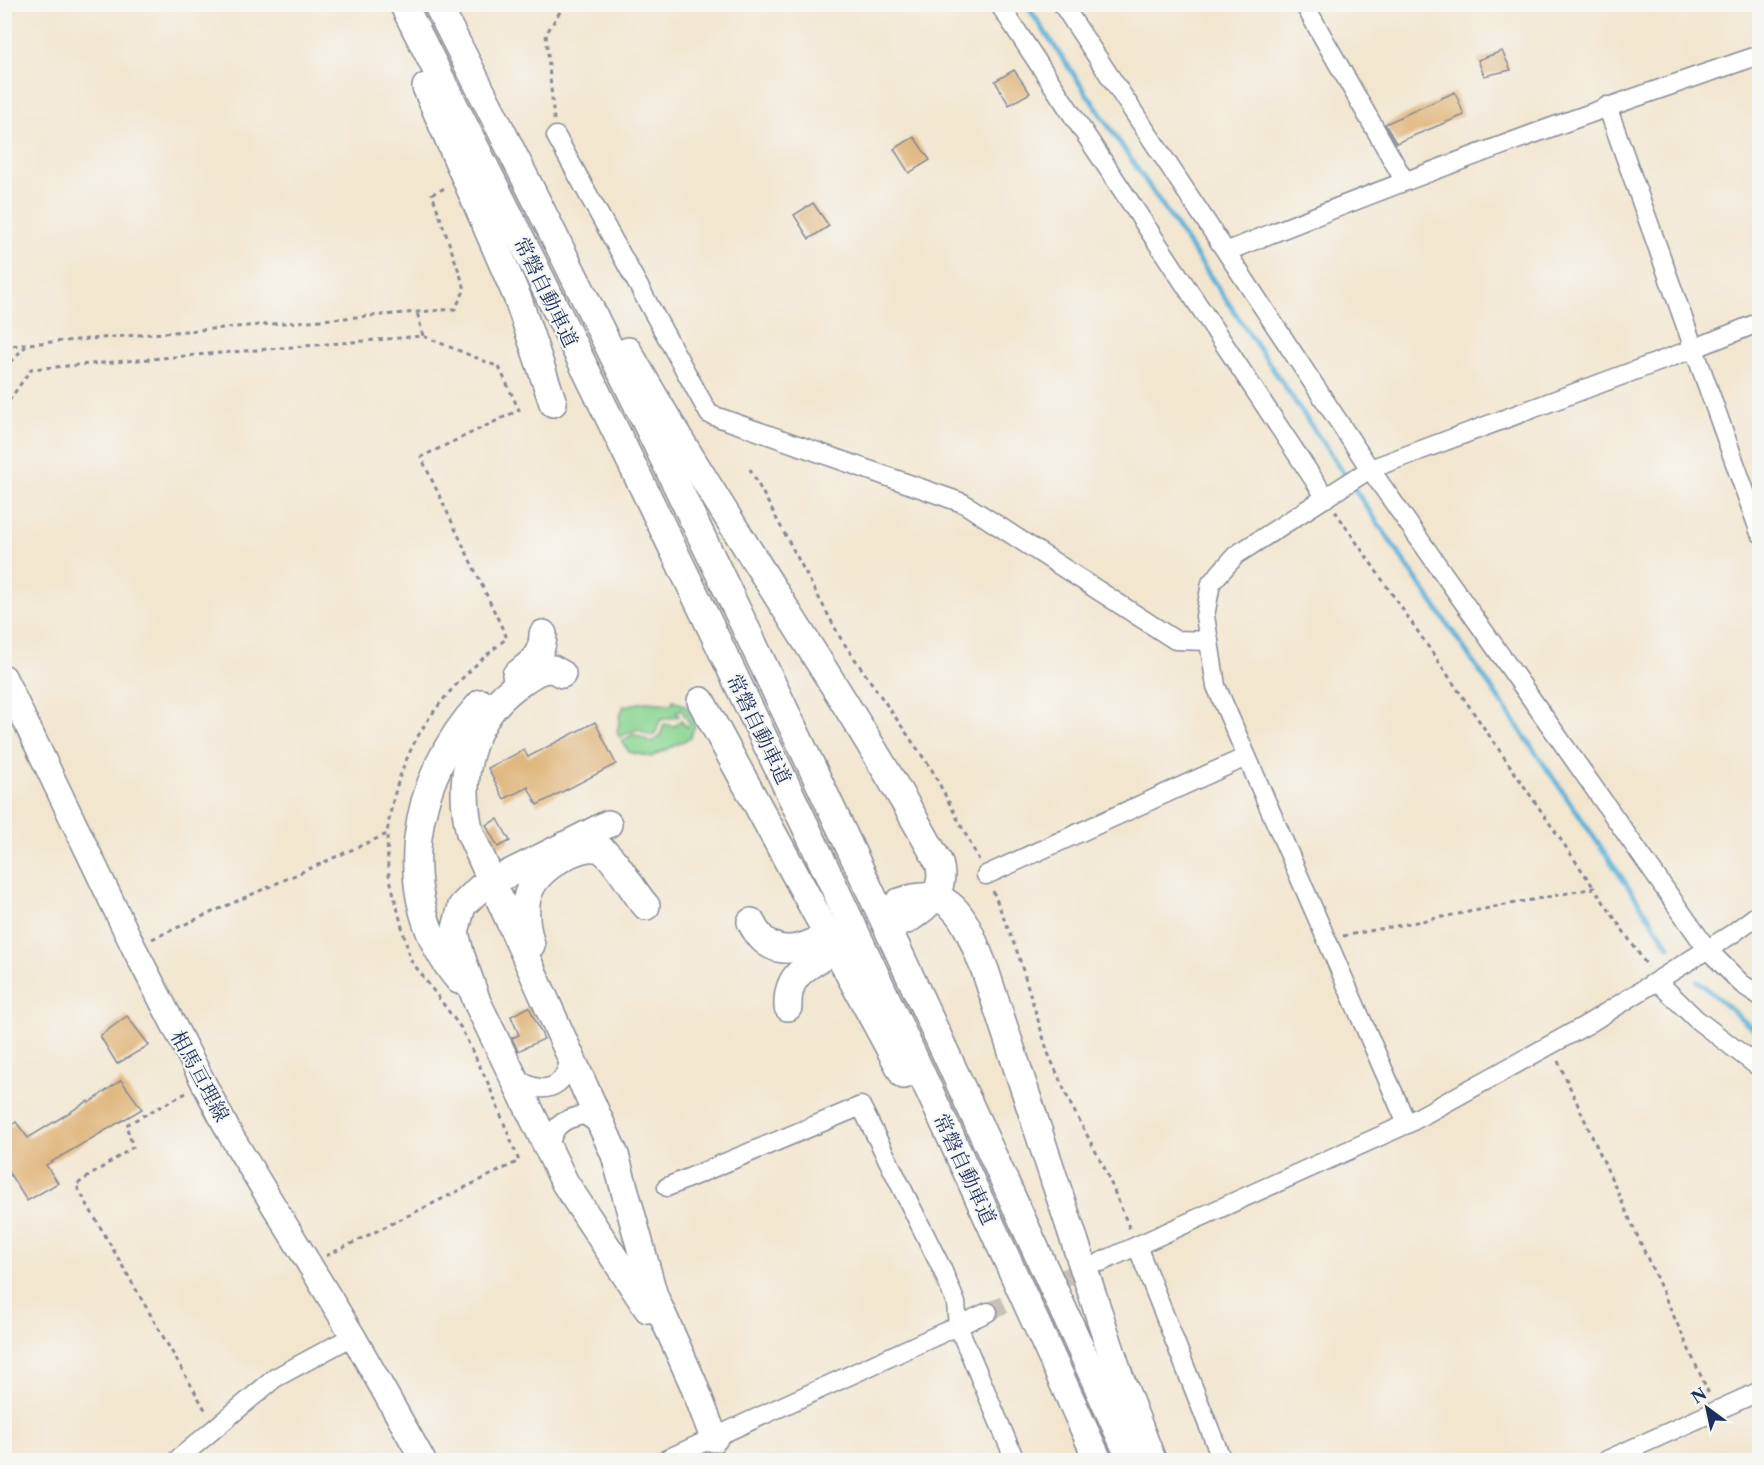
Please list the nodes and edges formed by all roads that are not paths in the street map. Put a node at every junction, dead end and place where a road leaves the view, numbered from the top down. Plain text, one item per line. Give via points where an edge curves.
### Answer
1 (389, 4) edge
2 (403, 4) edge
3 (437, 4) edge
4 (999, 4) edge
5 (1062, 4) edge
6 (1304, 4) edge
7 (1760, 55) edge
8 (486, 99) junction
9 (1607, 106) junction
10 (556, 135) road end
11 (1404, 180) junction
12 (1228, 251) junction
13 (1760, 322) edge
14 (1693, 349) junction
15 (553, 403) dead end
16 (1370, 469) junction
17 (1326, 498) junction
18 (1760, 533) edge
19 (543, 634) dead end
20 (1209, 641) junction
21 (562, 674) dead end
22 (4, 677) edge
23 (701, 701) dead end
24 (1246, 757) junction
25 (608, 824) dead end
26 (987, 874) dead end
27 (492, 881) junction
28 (935, 897) junction
29 (646, 906) dead end
30 (903, 911) dead end
31 (1760, 913) edge
32 (751, 922) dead end
33 (1707, 949) junction
34 (538, 981) junction
35 (1657, 981) junction
36 (1760, 996) edge
37 (477, 1002) junction
38 (788, 1007) dead end
39 (570, 1053) junction
40 (1760, 1068) edge
41 (515, 1077) junction
42 (1407, 1125) junction
43 (603, 1127) junction
44 (549, 1150) junction
45 (667, 1186) dead end
46 (1137, 1246) junction
47 (1101, 1262) tunnel mouth
48 (1016, 1279) junction
49 (988, 1312) tunnel mouth
50 (958, 1326) junction
51 (353, 1336) junction
52 (1760, 1391) edge
53 (714, 1438) junction
54 (177, 1461) edge
55 (423, 1461) edge
56 (664, 1461) edge
57 (1015, 1461) edge
58 (1098, 1461) edge
59 (1131, 1461) edge
60 (1152, 1461) edge
61 (1222, 1461) edge
62 (1607, 1461) edge

1 - 15 highway via 518,299
2 - 48 highway, 常磐自動車道 via 668,538 839,895
3 - 8 highway, 常磐自動車道
4 - 17 street
5 - 12 street
6 - 11 street
7 - 9 street
8 - 28 highway via 691,458 893,779 939,863 942,874
8 - 59 highway, 常磐自動車道 via 867,883
9 - 11 street
9 - 14 street
10 - 20 street via 709,414 963,502 1175,640
11 - 12 street
12 - 16 street
13 - 14 street
14 - 16 street
14 - 18 street
16 - 17 street
16 - 33 street
17 - 20 street via 1236,555 1211,582 1205,616
19 - 37 highway via 543,648 536,658 480,704 459,728 428,788 420,818 416,849 425,915 451,971
20 - 24 street via 1216,686
21 - 27 highway via 544,668 511,690 483,721 473,741 464,783 465,810 470,833
22 - 51 main road, 相馬亘理線 via 134,948 231,1134
23 - 48 highway
24 - 26 street
24 - 42 street
25 - 27 highway
27 - 34 highway
27 - 37 highway via 468,898 456,924 460,953
28 - 30 highway via 912,897
28 - 60 highway via 947,902 965,921 985,970 1119,1375
29 - 34 highway via 615,862 594,847 578,850 542,870 531,884 526,904
31 - 33 street
32 - 38 highway via 764,942 775,949 818,950 790,983
33 - 35 street
33 - 36 street
34 - 39 highway
35 - 40 street via 1696,1019
35 - 42 street
37 - 41 highway
39 - 41 street via 568,1071 560,1082 548,1088 526,1086
39 - 43 highway
41 - 44 highway
42 - 46 street
43 - 44 street via 584,1115 570,1118 551,1133
43 - 53 highway via 615,1155 654,1296
44 - 53 highway via 565,1183 643,1299 683,1386
45 - 50 street via 861,1106 942,1269 956,1303
46 - 47 street
46 - 61 street
48 - 58 highway, 常磐自動車道
49 - 50 street
50 - 53 street
50 - 57 street
51 - 54 street via 275,1378
51 - 55 main road, 相馬亘理線
52 - 62 street
53 - 56 street

